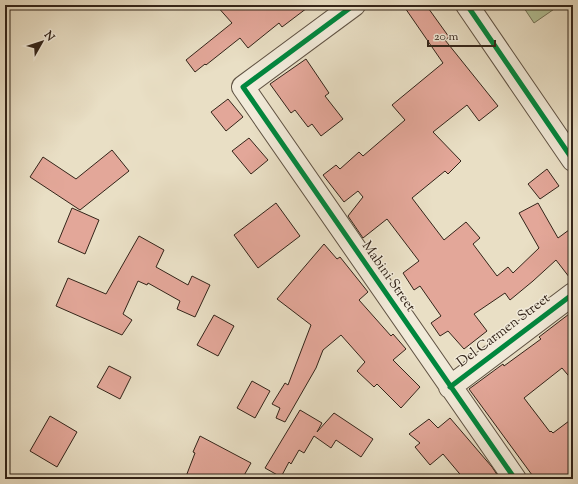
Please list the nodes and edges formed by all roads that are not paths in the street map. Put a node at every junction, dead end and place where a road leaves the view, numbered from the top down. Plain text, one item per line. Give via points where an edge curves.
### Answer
1 (354, 5) edge
2 (467, 5) edge
3 (573, 160) edge
4 (573, 294) edge
5 (450, 388) junction
6 (515, 479) edge

1 - 5 street, Mabini Street via 243,87
2 - 3 street
4 - 5 street, Del Carmen Street
5 - 6 street, Mabini Street

